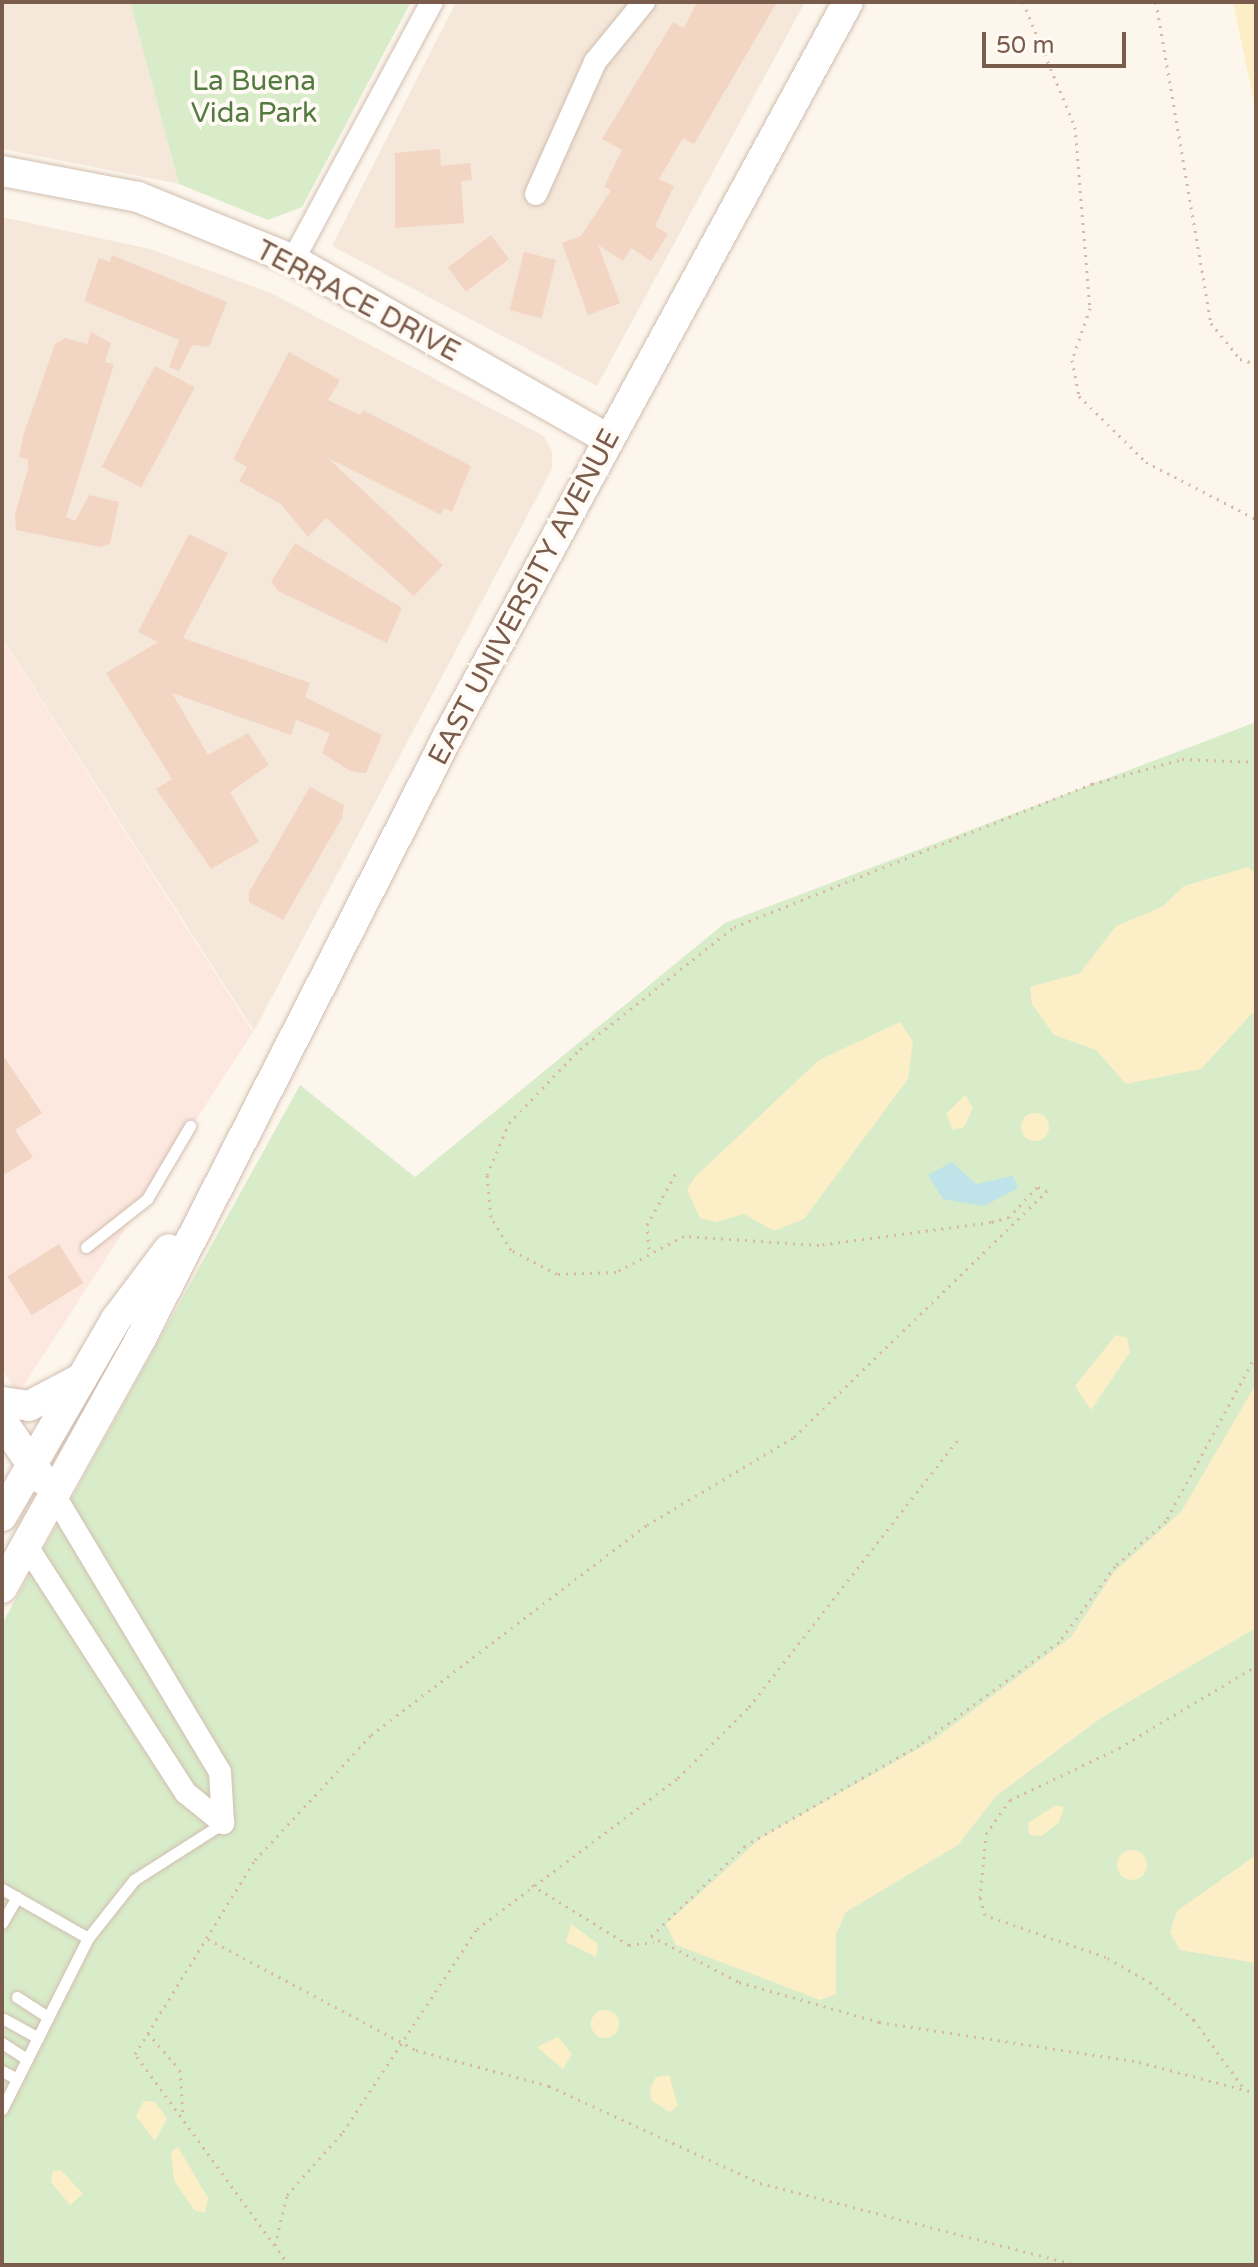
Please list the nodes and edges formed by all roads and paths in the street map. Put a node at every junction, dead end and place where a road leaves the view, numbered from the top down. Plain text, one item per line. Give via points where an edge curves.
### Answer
1 (432, 2) edge
2 (644, 2) edge
3 (848, 2) edge
4 (1023, 2) edge
5 (1156, 2) edge
6 (2, 171) edge
7 (536, 194) dead end
8 (293, 260) junction
9 (1256, 364) edge
10 (608, 439) junction
11 (1256, 519) edge
12 (1256, 762) edge
13 (190, 1126) dead end
14 (676, 1173) dead end
15 (208, 1196) junction
16 (86, 1247) dead end
17 (648, 1250) junction
18 (1256, 1355) edge
19 (84, 1376) junction
20 (2, 1402) edge
21 (2, 1421) edge
22 (961, 1436) dead end
23 (33, 1466) junction
24 (53, 1493) junction
25 (3, 1509) edge
26 (26, 1545) junction
27 (2, 1588) edge
28 (1256, 1666) edge
29 (223, 1823) junction
30 (532, 1885) junction
31 (2, 1889) edge
32 (17, 1897) junction
33 (2, 1923) edge
34 (88, 1938) junction
35 (208, 1939) junction
36 (654, 1942) junction
37 (17, 1997) dead end
38 (48, 2017) junction
39 (4, 2019) dead end
40 (148, 2033) junction
41 (38, 2038) junction
42 (399, 2042) junction
43 (2, 2043) edge
44 (27, 2059) junction
45 (2, 2071) edge
46 (17, 2079) junction
47 (1244, 2089) junction
48 (1256, 2093) edge
49 (3, 2105) edge
50 (186, 2122) junction
51 (275, 2245) junction
52 (289, 2265) edge
53 (1076, 2265) edge

1 - 8 street
2 - 7 street via 595,62
3 - 10 main road, EAST UNIVERSITY AVENUE
4 - 11 path via 1075,127 1079,155 1090,308 1072,360 1079,396 1146,462
5 - 9 path via 1211,323 1240,359
6 - 8 main road, TERRACE DRIVE via 138,197
8 - 10 main road, TERRACE DRIVE
10 - 15 main road, EAST UNIVERSITY AVENUE
12 - 17 path via 1182,759 1092,784 734,927 686,958 518,1110 487,1175 496,1228 531,1264 557,1274 601,1275
13 - 16 lane via 147,1199
14 - 17 path via 647,1225
15 - 19 main road, EAST UNIVERSITY AVENUE via 117,1318
15 - 24 main road, EAST UNIVERSITY AVENUE via 140,1340
17 - 35 path via 684,1236 787,1246 867,1241 1009,1217 1037,1187 1047,1191 794,1437 647,1525 371,1735 255,1860
18 - 36 path via 1166,1521 1115,1566 1059,1642 919,1745 745,1846 655,1928
19 - 20 main road via 29,1406
19 - 23 main road, EAST UNIVERSITY AVENUE
21 - 23 main road
22 - 30 path via 749,1707 678,1778
23 - 24 main road
23 - 25 main road, EAST UNIVERSITY AVENUE
24 - 26 main road, EAST UNIVERSITY AVENUE
24 - 29 street via 220,1772
25 - 26 main road
26 - 27 main road, EAST UNIVERSITY AVENUE
26 - 29 street via 186,1793
28 - 47 path via 1119,1748 1010,1800 986,1834 980,1898 985,1915 1096,1953 1151,1983 1194,2020
29 - 34 lane via 134,1880
30 - 36 path via 629,1945
30 - 42 path via 477,1929
31 - 32 lane
32 - 33 lane
32 - 34 lane
34 - 38 lane
35 - 40 path
35 - 42 path
36 - 47 path via 739,1982 879,2022 1139,2062
37 - 38 lane
38 - 41 lane
39 - 41 lane
40 - 50 path via 180,2070
40 - 50 path via 135,2054
41 - 44 lane
42 - 51 path via 343,2132 287,2195
42 - 53 path via 549,2086 782,2190 842,2199
43 - 44 lane
44 - 46 lane
45 - 46 lane
46 - 49 lane
47 - 48 path
50 - 51 path
51 - 52 path

